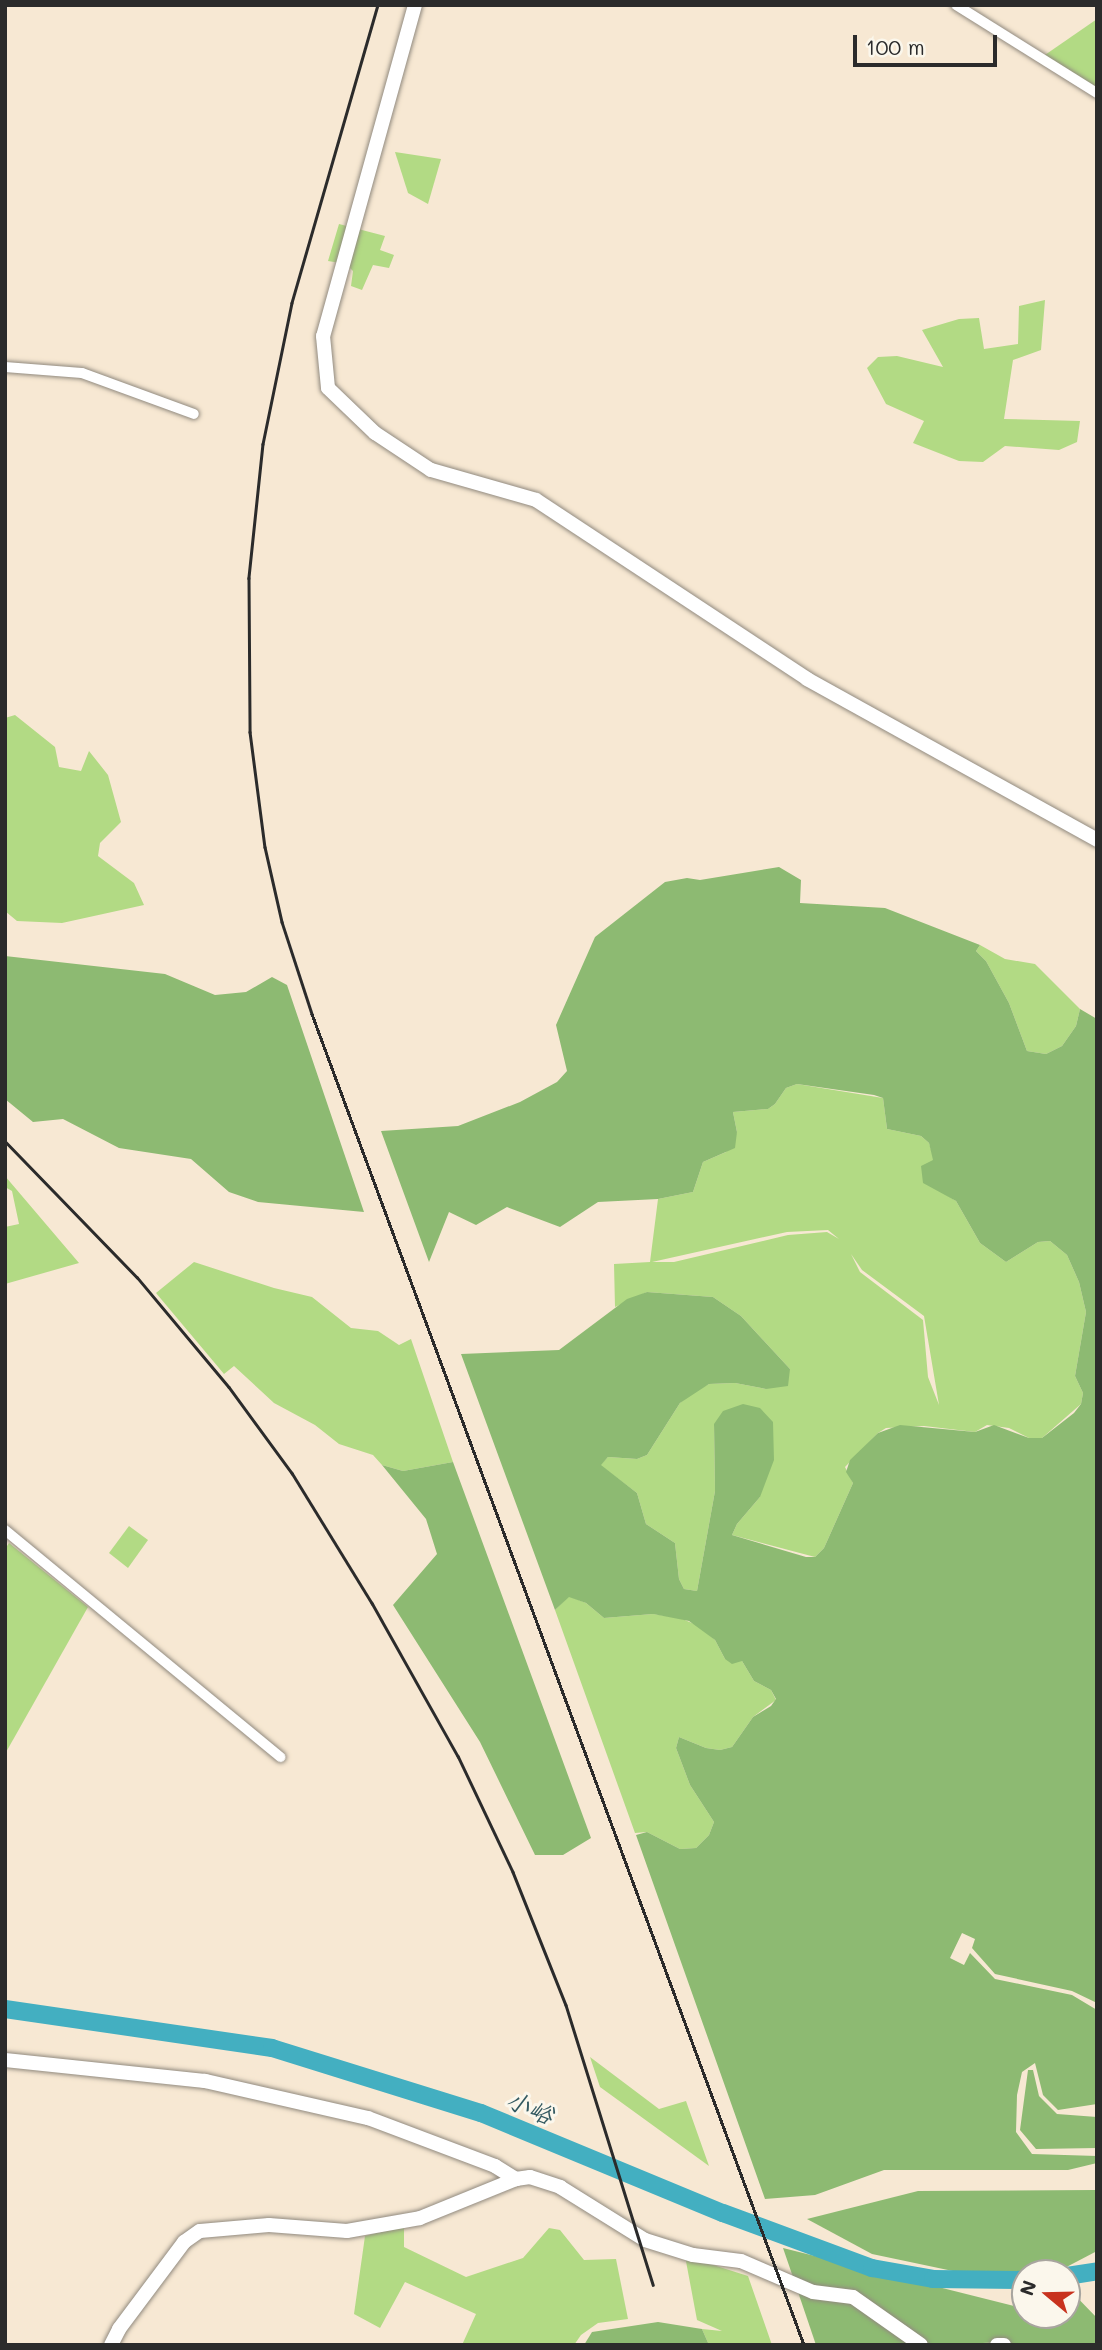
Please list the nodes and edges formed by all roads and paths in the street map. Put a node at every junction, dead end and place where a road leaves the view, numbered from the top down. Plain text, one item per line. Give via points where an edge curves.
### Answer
1 (415, 5) edge
2 (956, 5) edge
3 (1097, 93) edge
4 (5, 367) edge
5 (194, 414) dead end
6 (1097, 840) edge
7 (5, 1530) edge
8 (279, 1757) dead end
9 (5, 2060) edge
10 (516, 2179) junction
11 (111, 2345) edge
12 (921, 2345) edge
13 (997, 2345) edge
14 (1004, 2345) edge

1 - 6 street via 323,336 328,388 375,433 431,470 536,500 807,679
2 - 3 street
4 - 5 street via 82,373
7 - 8 street
9 - 10 street via 205,2081 300,2102 368,2118 495,2166
10 - 11 street via 420,2218 347,2231 269,2225 200,2231 184,2242 118,2329
10 - 12 street via 530,2177 560,2187 645,2239 693,2255 741,2261 813,2292 853,2297
13 - 14 street

